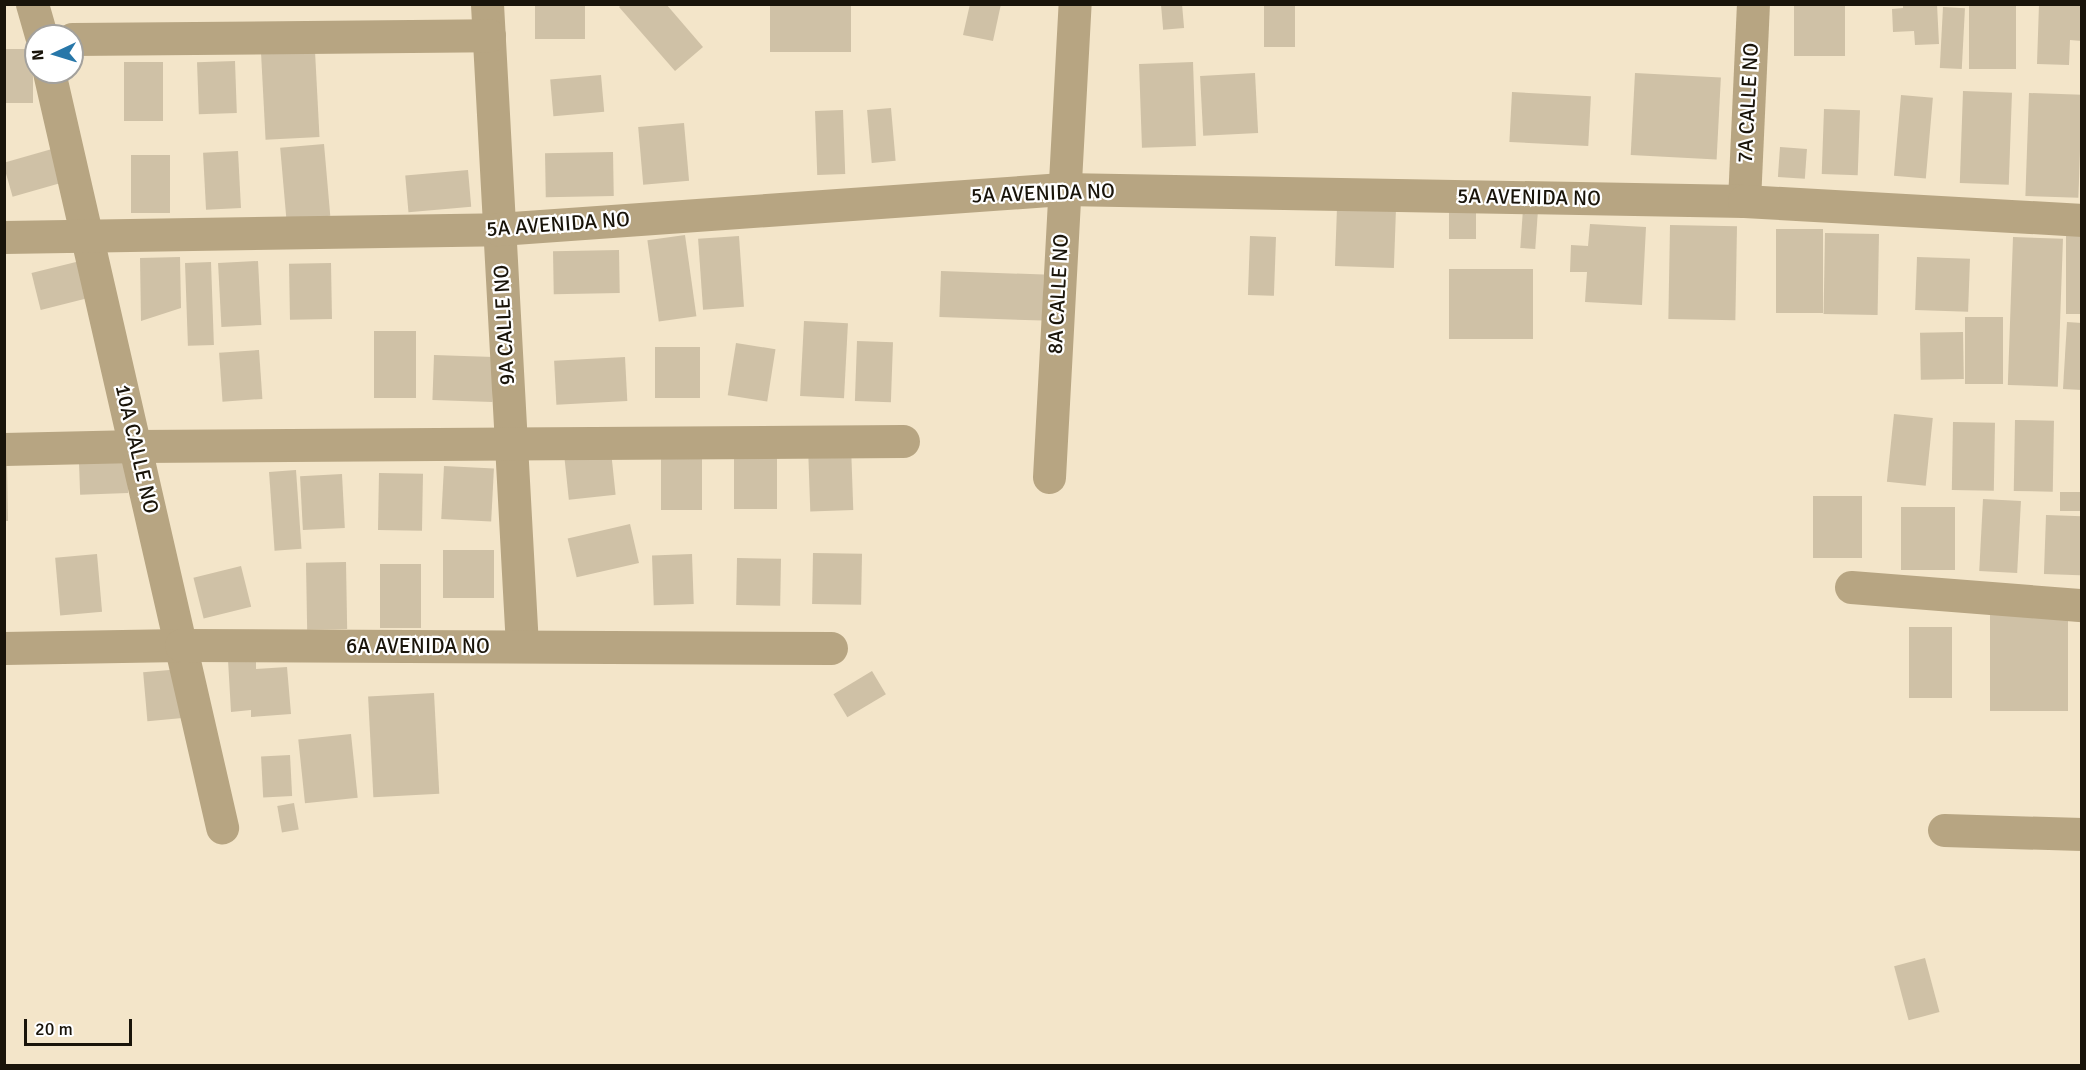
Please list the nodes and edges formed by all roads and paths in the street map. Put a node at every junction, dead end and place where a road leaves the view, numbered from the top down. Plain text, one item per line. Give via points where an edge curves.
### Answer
1 (32, 4) edge
2 (1075, 4) edge
3 (1753, 4) edge
4 (488, 20) edge
5 (38, 24) edge
6 (84, 38) edge
7 (52, 84) edge
8 (1063, 189) junction
9 (1744, 201) junction
10 (2082, 220) edge
11 (499, 229) junction
12 (87, 236) junction
13 (4, 237) edge
14 (903, 441) dead end
15 (511, 443) junction
16 (137, 446) junction
17 (4, 449) edge
18 (1049, 477) dead end
19 (1851, 587) dead end
20 (2082, 605) edge
21 (181, 645) junction
22 (522, 646) junction
23 (4, 648) edge
24 (831, 648) dead end
25 (222, 827) dead end
26 (1944, 830) dead end
27 (2082, 834) edge

1 - 5 street
2 - 8 street, 8A CALLE NO
3 - 9 street, 7A CALLE NO
4 - 6 street
4 - 11 street, 9A CALLE NO
7 - 12 street, 10A CALLE NO
8 - 9 street, 5A AVENIDA NO
8 - 11 street, 5A AVENIDA NO
8 - 18 street, 8A CALLE NO
9 - 10 street, 5A AVENIDA NO
11 - 12 street, 5A AVENIDA NO
11 - 15 street, 9A CALLE NO
12 - 13 street, 5A AVENIDA NO
12 - 16 street, 10A CALLE NO
14 - 15 street
15 - 16 street
15 - 22 street, 9A CALLE NO
16 - 17 street
16 - 21 street, 10A CALLE NO
19 - 20 street
21 - 22 street, 6A AVENIDA NO
21 - 23 street, 6A AVENIDA NO
21 - 25 street, 10A CALLE NO
22 - 24 street, 6A AVENIDA NO
26 - 27 street

